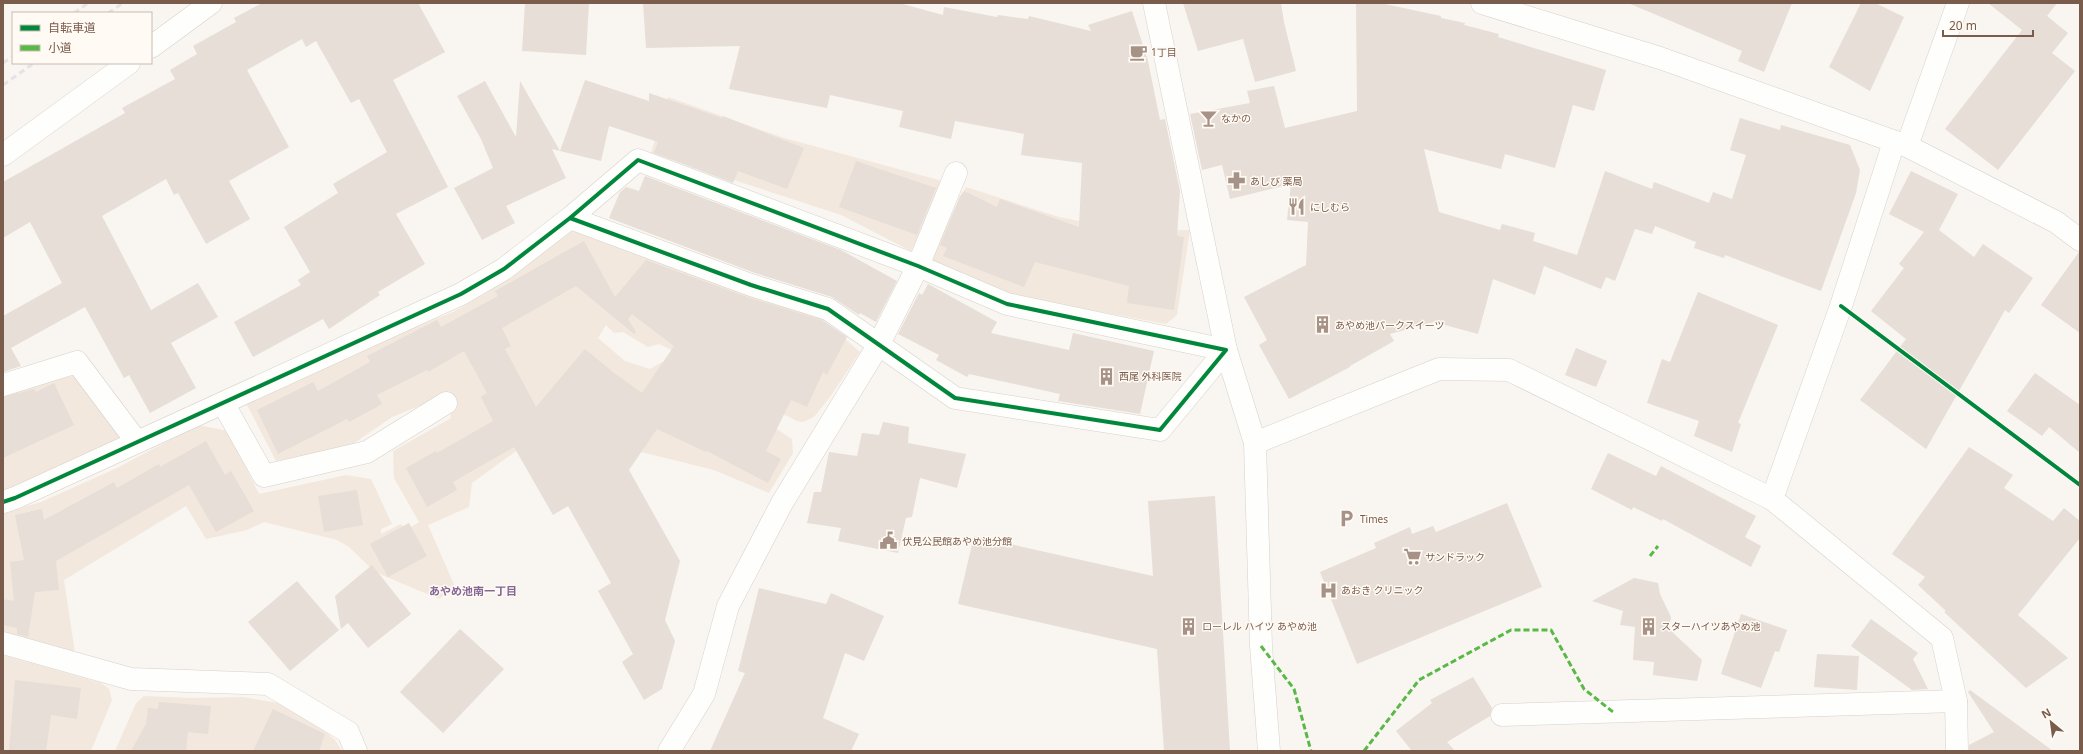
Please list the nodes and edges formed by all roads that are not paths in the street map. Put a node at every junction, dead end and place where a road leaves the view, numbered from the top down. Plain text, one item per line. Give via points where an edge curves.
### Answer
1 (211, 3) edge
2 (1154, 3) edge
3 (1482, 3) edge
4 (1958, 3) edge
5 (152, 46) edge
6 (128, 64) edge
7 (1900, 144) junction
8 (4, 151) edge
9 (956, 173) dead end
10 (570, 218) junction
11 (2080, 240) edge
12 (918, 266) junction
13 (879, 344) junction
14 (1226, 350) junction
15 (3, 385) edge
16 (223, 403) junction
17 (446, 403) dead end
18 (137, 442) junction
19 (1255, 443) junction
20 (1772, 499) junction
21 (3, 502) edge
22 (3, 642) edge
23 (1956, 701) junction
24 (1502, 715) dead end
25 (356, 751) edge
26 (669, 751) edge
27 (1269, 751) edge
28 (1956, 751) edge

1 - 5 street
2 - 14 street
3 - 7 street via 1660,58
4 - 7 street
6 - 8 street
7 - 11 street via 2056,222
7 - 20 street
9 - 12 street
10 - 12 street via 638,160
10 - 13 street via 751,285 828,309
10 - 16 street via 504,269 461,294
12 - 13 street
12 - 14 street via 1007,304
13 - 14 street via 955,398 1160,430
13 - 26 street via 782,503 728,606 704,694
14 - 19 street
15 - 18 street via 76,362
16 - 17 street via 264,476 367,452
16 - 18 street
18 - 21 street
19 - 20 street via 1439,369 1509,370
19 - 27 street via 1261,646
20 - 23 street via 1942,638
22 - 25 street via 132,679 268,684 348,732
23 - 24 street
23 - 28 street

